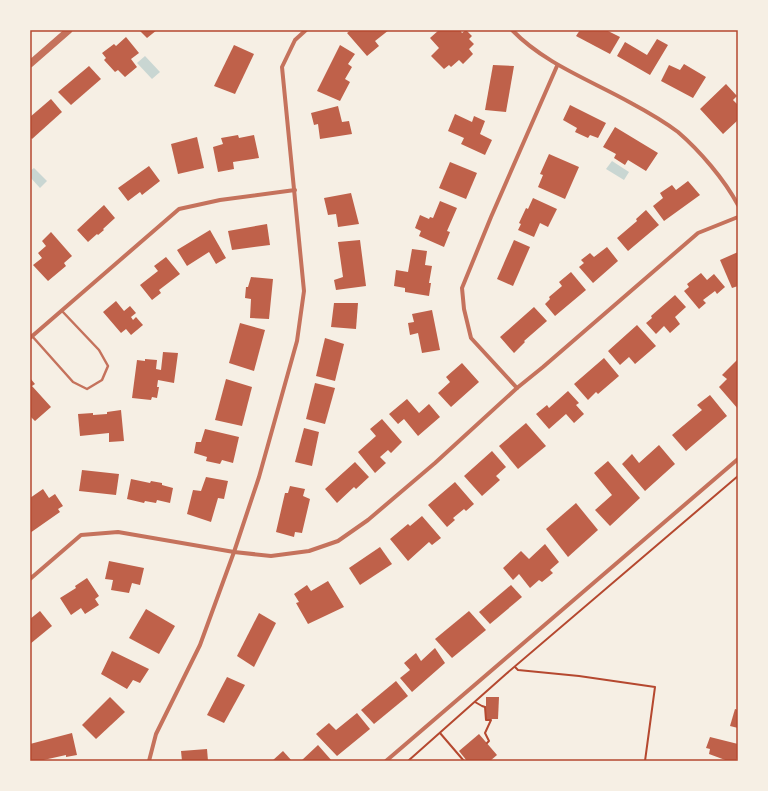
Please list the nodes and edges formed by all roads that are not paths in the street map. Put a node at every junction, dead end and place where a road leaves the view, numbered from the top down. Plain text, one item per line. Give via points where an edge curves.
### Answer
1 (69, 30) edge
2 (306, 30) edge
3 (512, 30) edge
4 (30, 64) edge
5 (557, 66) junction
6 (295, 190) junction
7 (738, 205) edge
8 (738, 217) edge
9 (62, 310) junction
10 (31, 337) edge
11 (516, 388) junction
12 (738, 459) edge
13 (234, 552) junction
14 (30, 579) edge
15 (149, 761) edge
16 (386, 761) edge

1 - 4 street
2 - 6 street via 295,40 282,67
3 - 5 street
5 - 7 street via 632,103 676,131 726,184
5 - 11 street via 462,288 471,338
6 - 9 street via 220,200 179,209
6 - 13 street via 304,291 297,340 260,477
8 - 11 street via 698,233
9 - 10 street
9 - 10 lane via 99,350 108,366 102,380 87,389 73,382
11 - 13 street via 424,472 368,520 338,541 309,551 271,556
12 - 16 street
13 - 14 street via 118,532 81,535
13 - 15 street via 200,645 156,734

